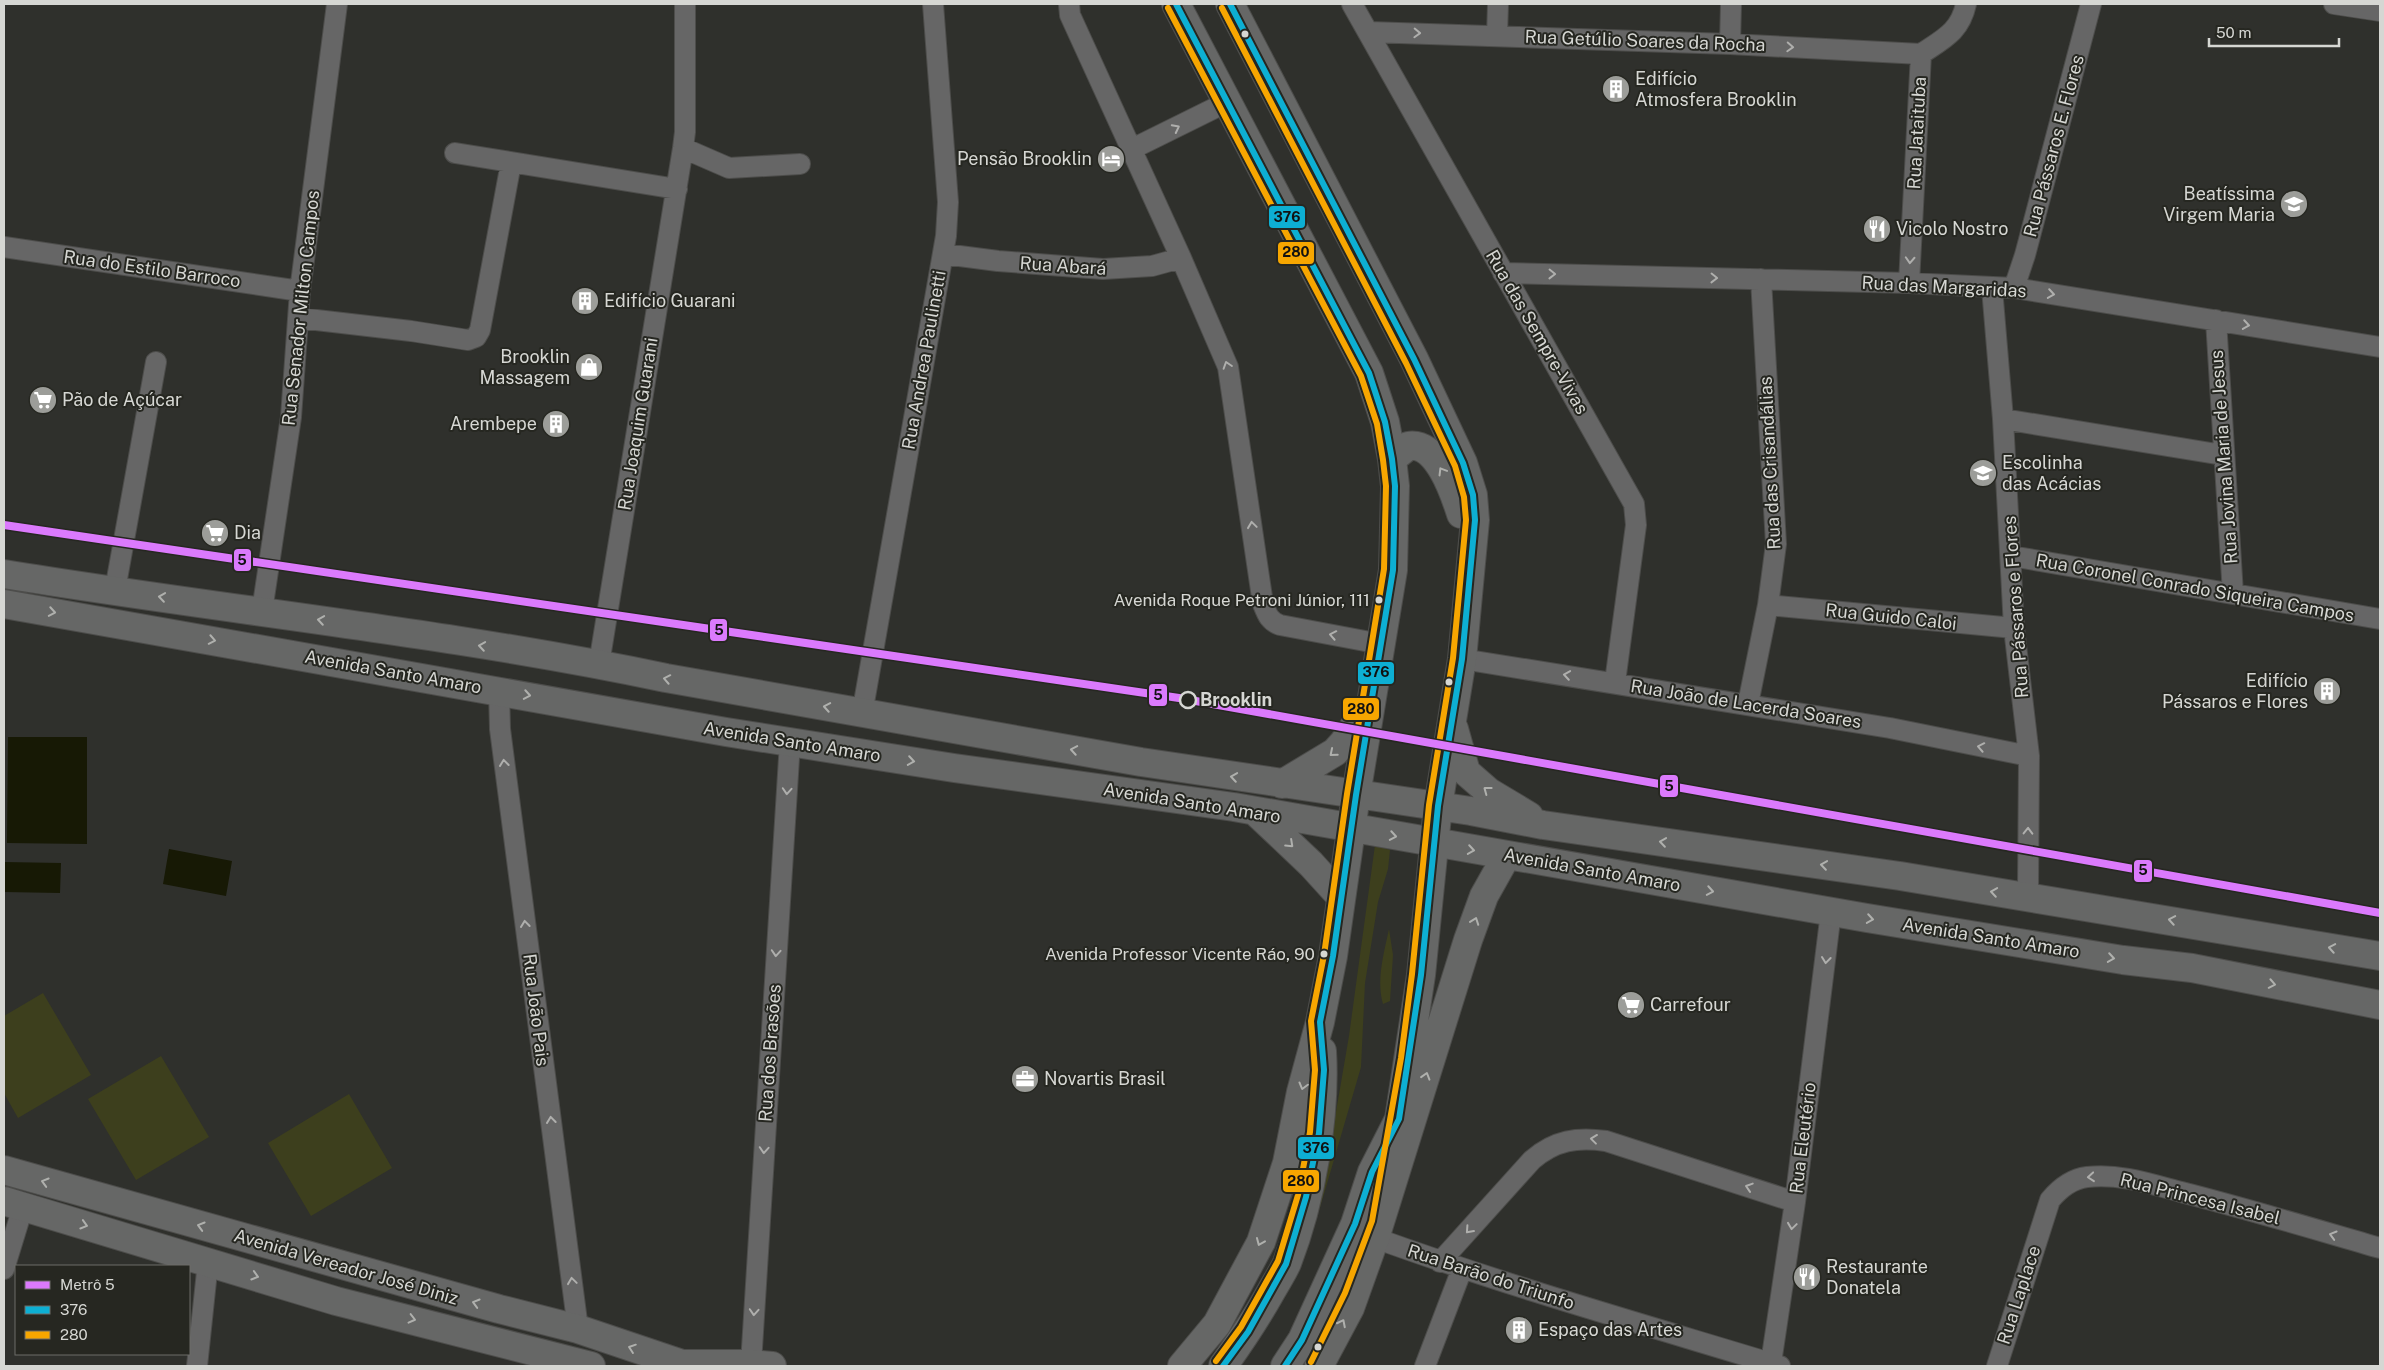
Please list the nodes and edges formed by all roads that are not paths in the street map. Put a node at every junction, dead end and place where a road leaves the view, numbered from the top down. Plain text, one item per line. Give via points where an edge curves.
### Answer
1 (337, 4) edge
2 (685, 4) edge
3 (933, 4) edge
4 (1069, 4) edge
5 (1176, 4) edge
6 (1230, 4) edge
7 (1352, 4) edge
8 (1498, 4) edge
9 (1731, 4) edge
10 (1966, 4) edge
11 (2091, 4) edge
12 (2334, 4) edge
13 (2380, 10) edge
14 (1368, 32) junction
15 (1497, 36) junction
16 (1730, 44) junction
17 (1921, 54) junction
18 (1229, 101) junction
19 (683, 148) junction
20 (1132, 150) junction
21 (455, 153) dead end
22 (511, 163) junction
23 (800, 164) dead end
24 (677, 189) junction
25 (4, 247) edge
26 (944, 254) junction
27 (1181, 258) junction
28 (1503, 273) junction
29 (1761, 279) junction
30 (1909, 283) junction
31 (1992, 288) junction
32 (2014, 288) junction
33 (300, 291) junction
34 (298, 318) junction
35 (2216, 320) junction
36 (2380, 347) edge
37 (156, 362) dead end
38 (2003, 419) junction
39 (2223, 455) junction
40 (1392, 460) junction
41 (1472, 548) junction
42 (2011, 556) junction
43 (4, 574) edge
44 (115, 590) junction
45 (2233, 594) junction
46 (4, 604) edge
47 (1768, 605) junction
48 (262, 611) junction
49 (2380, 619) edge
50 (2014, 628) junction
51 (1382, 644) junction
52 (1462, 658) junction
53 (599, 664) junction
54 (1615, 682) junction
55 (499, 690) junction
56 (1371, 700) junction
57 (1748, 704) junction
58 (862, 714) junction
59 (1451, 718) junction
60 (790, 742) junction
61 (2029, 756) junction
62 (1282, 784) junction
63 (1356, 795) junction
64 (1438, 806) junction
65 (1255, 811) junction
66 (1543, 824) junction
67 (1351, 829) junction
68 (1434, 844) junction
69 (1507, 855) junction
70 (1341, 897) junction
71 (2028, 897) junction
72 (1831, 912) junction
73 (2380, 956) edge
74 (1456, 976) junction
75 (2380, 1005) edge
76 (1320, 1022) junction
77 (1410, 1059) junction
78 (1399, 1119) junction
79 (4, 1170) edge
80 (1795, 1202) junction
81 (13, 1204) edge
82 (2042, 1224) joint
83 (1378, 1230) junction
84 (2380, 1248) edge
85 (208, 1262) junction
86 (1440, 1262) junction
87 (4, 1269) edge
88 (1462, 1269) junction
89 (578, 1329) junction
90 (683, 1365) edge
91 (762, 1365) edge
92 (1776, 1365) edge
93 (197, 1366) edge
94 (591, 1366) edge
95 (1182, 1366) edge
96 (1223, 1366) edge
97 (1285, 1366) edge
98 (1319, 1366) edge
99 (1425, 1366) edge
100 (1997, 1366) edge

1 - 33 street, Rua Senador Milton Campos
2 - 19 street, Rua Joaquim Guarani
3 - 26 street, Rua Andrea Paulinetti via 948,202
4 - 20 street via 1070,15
5 - 18 main road
6 - 41 main road via 1414,359 1463,463 1473,495
7 - 14 street, Rua das Sempre-Vivas
8 - 15 street
9 - 16 street
10 - 17 street, Rua Jataituba via 1960,24 1954,31
11 - 32 street, Rua Pássaros E. Flores
12 - 13 street
14 -> 15 street, Rua Getúlio Soares da Rocha
14 - 28 street, Rua das Sempre-Vivas
15 - 16 street, Rua Getúlio Soares da Rocha
16 -> 17 street, Rua Getúlio Soares da Rocha
17 -> 30 street, Rua Jataituba
20 -> 18 street
18 - 40 main road via 1369,373 1383,415
19 - 23 street via 729,168
19 - 24 street, Rua Joaquim Guarani
20 - 27 street
21 - 22 street
22 - 24 street
22 - 34 street via 476,337 468,340
24 - 53 street, Rua Joaquim Guarani
25 - 33 street, Rua do Estilo Barroco
26 - 27 street, Rua Abará via 1103,269 1152,266
26 - 58 street, Rua Andrea Paulinetti
51 -> 27 street via 1280,625 1267,615 1232,383 1223,353
28 -> 29 street, Rua das Margaridas
28 - 54 street, Rua das Sempre-Vivas via 1634,504 1636,525
29 - 30 street, Rua das Margaridas
29 - 47 street, Rua das Crisandálias via 1776,544
30 - 31 street, Rua das Margaridas
31 - 32 street, Rua das Margaridas
31 - 38 street, Rua Pássaros e Flores
32 -> 35 street, Rua das Margaridas
33 - 34 street, Rua Senador Milton Campos
34 - 48 street, Rua Senador Milton Campos via 291,417
35 -> 36 street, Rua das Margaridas
35 - 39 street, Rua Jovina Maria de Jesus
37 - 44 street
38 - 39 street
38 - 42 street, Rua Pássaros e Flores
39 - 45 street, Rua Jovina Maria de Jesus
41 -> 40 main road via 1451,486 1433,456 1415,445 1400,451
40 - 51 main road via 1395,486 1393,570
41 - 52 main road
42 - 45 street, Rua Coronel Conrado Siqueira Campos
42 - 50 street, Rua Pássaros e Flores
43 - 44 main road, Avenida Santo Amaro
48 -> 44 main road, Avenida Santo Amaro
45 - 49 street, Rua Coronel Conrado Siqueira Campos
46 -> 55 main road, Avenida Santo Amaro
47 - 50 street, Rua Guido Caloi
47 - 57 street, Rua das Crisandálias
53 -> 48 main road, Avenida Santo Amaro
50 - 61 street, Rua Pássaros e Flores
51 - 56 main road
54 -> 52 street, Rua João de Lacerda Soares
52 - 59 main road
58 -> 53 main road, Avenida Santo Amaro
54 - 57 street, Rua João de Lacerda Soares
55 -> 60 main road, Avenida Santo Amaro
89 -> 55 street, Rua João Pais via 500,729
56 -> 62 main road via 1335,752
56 - 63 main road
61 -> 57 street, Rua João de Lacerda Soares
62 -> 58 main road, Avenida Santo Amaro
59 - 64 main road
66 -> 59 main road via 1490,792 1466,772
60 -> 65 main road, Avenida Santo Amaro
60 -> 91 street, Rua dos Brasões
71 -> 61 street, Rua Pássaros e Flores
62 - 63 main road, Avenida Santo Amaro
63 - 64 main road, Avenida Santo Amaro
63 - 67 main road
64 - 66 main road, Avenida Santo Amaro
64 - 68 main road
65 - 67 main road, Avenida Santo Amaro
65 -> 70 main road
71 -> 66 main road, Avenida Santo Amaro
67 -> 68 main road, Avenida Santo Amaro
67 - 70 main road
68 -> 69 main road, Avenida Santo Amaro
68 - 77 main road
69 -> 72 main road, Avenida Santo Amaro
74 -> 69 main road via 1484,896
70 - 76 main road
73 -> 71 main road, Avenida Santo Amaro
72 -> 75 main road, Avenida Santo Amaro via 2104,957 2192,968
72 -> 80 street, Rua Eleutério
74 - 77 main road
83 -> 74 main road
76 -> 95 main road via 1301,1092 1287,1163 1261,1242 1217,1324
76 - 96 main road via 1324,1070 1319,1133 1306,1197 1286,1264 1248,1332
77 - 78 main road
78 - 83 main road
78 - 97 main road via 1372,1172 1355,1224 1302,1340
89 -> 79 main road, Avenida Vereador José Diniz via 499,1310
80 -> 86 street via 1606,1140 1568,1140 1543,1150 1532,1160
80 -> 92 street, Rua Eleutério
81 -> 85 main road, Avenida Vereador José Diniz
81 - 87 street
84 -> 82 street, Rua Princesa Isabel via 2124,1177 2073,1180 2050,1200
82 - 100 street, Rua Laplace
83 - 86 street, Rua Barão do Triunfo
98 -> 83 main road via 1350,1308
85 - 93 street
85 -> 94 main road, Avenida Vereador José Diniz via 336,1300
86 - 88 street, Rua Barão do Triunfo
88 - 92 street, Rua Barão do Triunfo
88 - 99 street
90 -> 89 main road, Avenida Vereador José Diniz
90 - 91 main road, Avenida Vereador José Diniz

